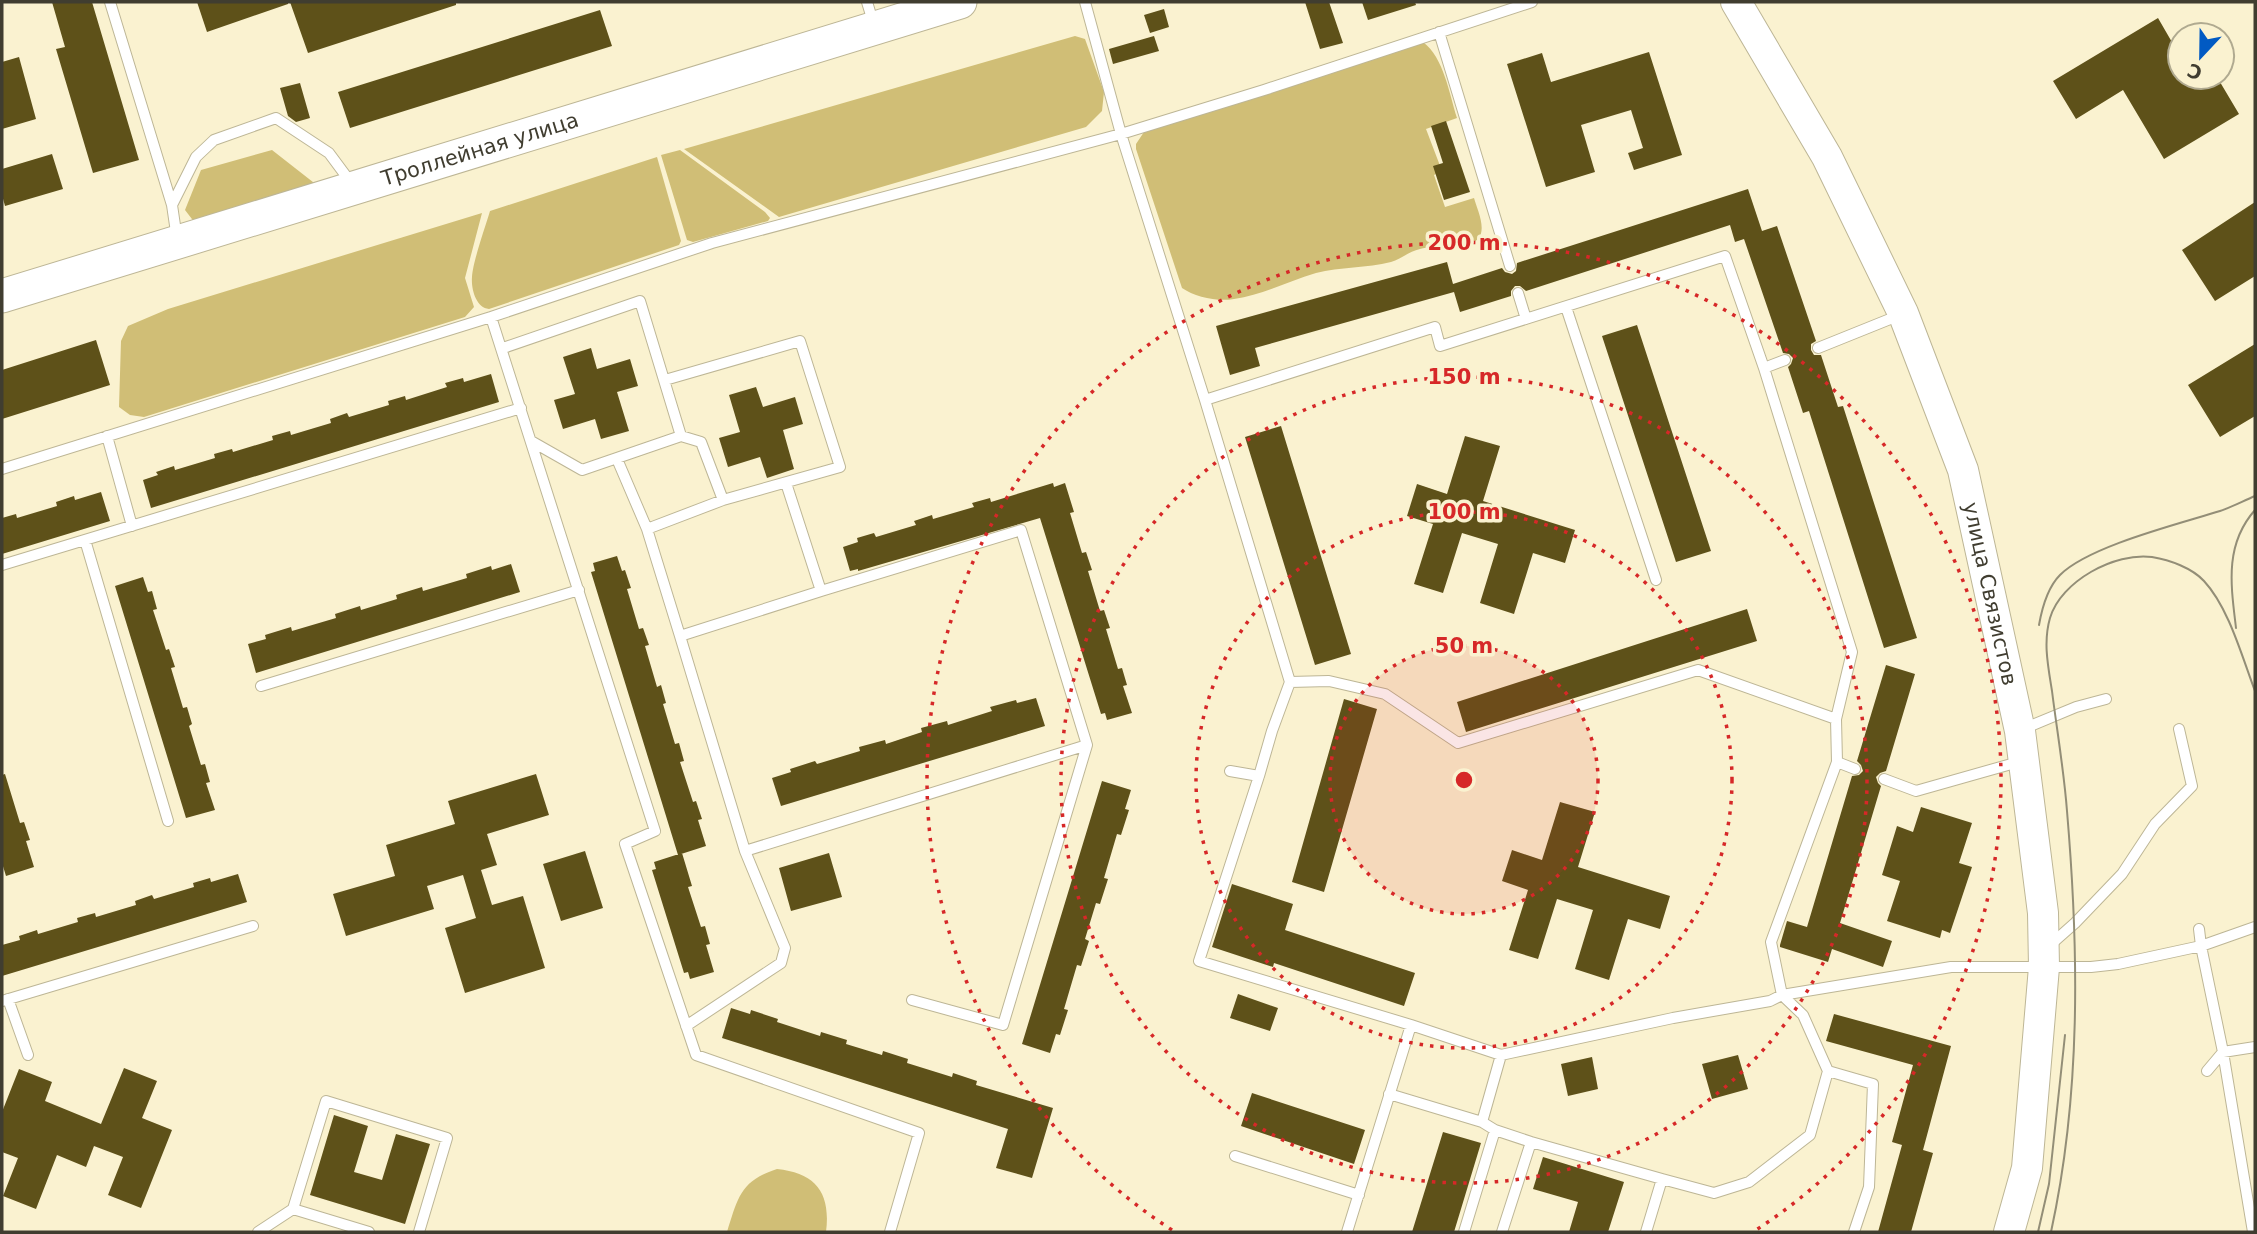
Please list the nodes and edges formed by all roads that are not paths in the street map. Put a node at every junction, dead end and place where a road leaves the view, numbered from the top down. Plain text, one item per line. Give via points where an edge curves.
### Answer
1 (110, 2) edge
2 (960, 2) edge
3 (1085, 2) edge
4 (1532, 2) edge
5 (1736, 2) edge
6 (871, 15) edge
7 (1438, 32) junction
8 (1121, 134) junction
9 (354, 187) junction
10 (172, 205) junction
11 (177, 243) junction
12 (1510, 266) dead end
13 (1518, 293) dead end
14 (2, 296) edge
15 (1566, 307) junction
16 (1903, 313) junction
17 (491, 317) junction
18 (1526, 319) junction
19 (503, 348) junction
20 (1818, 348) dead end
21 (1785, 360) dead end
22 (1764, 368) junction
23 (665, 380) junction
24 (1205, 400) junction
25 (521, 408) junction
26 (107, 436) junction
27 (681, 436) junction
28 (531, 441) junction
29 (617, 459) junction
30 (2, 469) edge
31 (786, 483) junction
32 (723, 499) junction
33 (132, 526) junction
34 (647, 529) junction
35 (85, 540) junction
36 (2, 565) edge
37 (1656, 580) dead end
38 (579, 590) junction
39 (821, 591) junction
40 (680, 636) junction
41 (1290, 682) junction
42 (261, 686) dead end
43 (2106, 698) dead end
44 (1836, 719) junction
45 (2179, 729) dead end
46 (2020, 730) junction
47 (1087, 745) junction
48 (2025, 760) junction
49 (1837, 762) junction
50 (1855, 769) dead end
51 (1230, 771) dead end
52 (1259, 776) junction
53 (1884, 779) dead end
54 (168, 821) dead end
55 (745, 851) junction
56 (253, 926) dead end
57 (2255, 927) edge
58 (2199, 929) dead end
59 (2201, 946) junction
60 (2044, 958) junction
61 (1782, 995) junction
62 (5, 1000) edge
63 (912, 1000) dead end
64 (1410, 1025) junction
65 (686, 1026) junction
66 (2255, 1047) edge
67 (2223, 1052) junction
68 (28, 1055) dead end
69 (1502, 1055) junction
70 (1828, 1071) junction
71 (2207, 1071) dead end
72 (1389, 1094) junction
73 (1482, 1122) junction
74 (1495, 1130) junction
75 (1531, 1142) junction
76 (1235, 1156) dead end
77 (1662, 1179) junction
78 (1359, 1195) junction
79 (293, 1209) junction
80 (258, 1232) edge
81 (369, 1232) edge
82 (419, 1232) edge
83 (890, 1232) edge
84 (1347, 1232) edge
85 (1464, 1232) edge
86 (1502, 1232) edge
87 (1646, 1232) edge
88 (1854, 1232) edge
89 (2009, 1232) edge
90 (2253, 1232) edge

1 - 10 lane
2 - 6 main road, Троллейная улица
3 - 8 lane
4 - 7 lane
5 - 16 main road, улица Связистов via 1828,157
6 - 9 main road, Троллейная улица
7 - 8 lane
7 - 12 lane
8 - 17 lane via 712,243
8 - 24 lane
9 - 10 lane via 330,153 276,118 214,139 196,157
9 - 11 main road, Троллейная улица
10 - 11 lane
11 - 14 main road, Троллейная улица
13 - 18 lane
15 - 18 lane
15 - 22 lane via 1725,256
15 - 37 lane
16 - 20 lane
16 - 46 main road, улица Связистов via 1963,470
17 - 19 lane
17 - 26 lane
18 - 24 lane via 1440,346 1435,327
19 - 23 lane via 640,301
19 - 25 lane
21 - 22 lane
22 - 44 lane via 1852,652
23 - 27 lane
23 - 31 lane via 800,341 840,467
24 - 41 lane
25 - 28 lane
25 - 33 lane
26 - 30 lane
26 - 33 lane
27 - 29 lane
27 - 32 lane via 701,442
28 - 29 lane via 582,470
28 - 38 lane
29 - 34 lane
31 - 32 lane
31 - 39 lane
32 - 34 lane
33 - 35 lane
34 - 40 lane
35 - 36 lane
35 - 54 lane
38 - 42 lane
38 - 65 lane via 655,831 625,844
39 - 40 lane
39 - 47 lane via 1021,530
40 - 55 lane
41 - 44 lane via 1329,681 1385,694 1458,743 1698,670
41 - 52 lane
43 - 46 lane
44 - 49 lane
45 - 60 lane via 2192,786 2155,824 2122,874
46 - 48 main road, улица Связистов
47 - 55 lane
47 - 63 lane via 1003,1025
48 - 53 lane via 1916,790
48 - 60 main road, улица Связистов
49 - 50 lane
49 - 61 lane via 1771,942
51 - 52 lane
52 - 64 lane via 1199,961
55 - 65 lane via 785,948 781,963
56 - 62 lane
57 - 59 lane
58 - 59 lane
59 - 60 lane via 2091,967
59 - 67 lane
60 - 61 lane via 1951,967
60 - 89 main road, улица Связистов via 2027,1168
61 - 69 lane
61 - 70 lane via 1803,1015
62 - 68 lane
64 - 69 lane
64 - 72 lane
65 - 83 lane via 696,1055 919,1133
66 - 67 lane
67 - 71 lane
67 - 90 lane
69 - 73 lane
70 - 77 lane via 1810,1135 1749,1182 1714,1193
70 - 88 lane via 1873,1084 1869,1187
72 - 73 lane
72 - 78 lane
73 - 74 lane
74 - 75 lane
74 - 85 lane
75 - 77 lane
75 - 86 lane
76 - 78 lane
77 - 87 lane
78 - 84 lane
79 - 80 lane
79 - 81 lane
79 - 82 lane via 326,1101 447,1138

